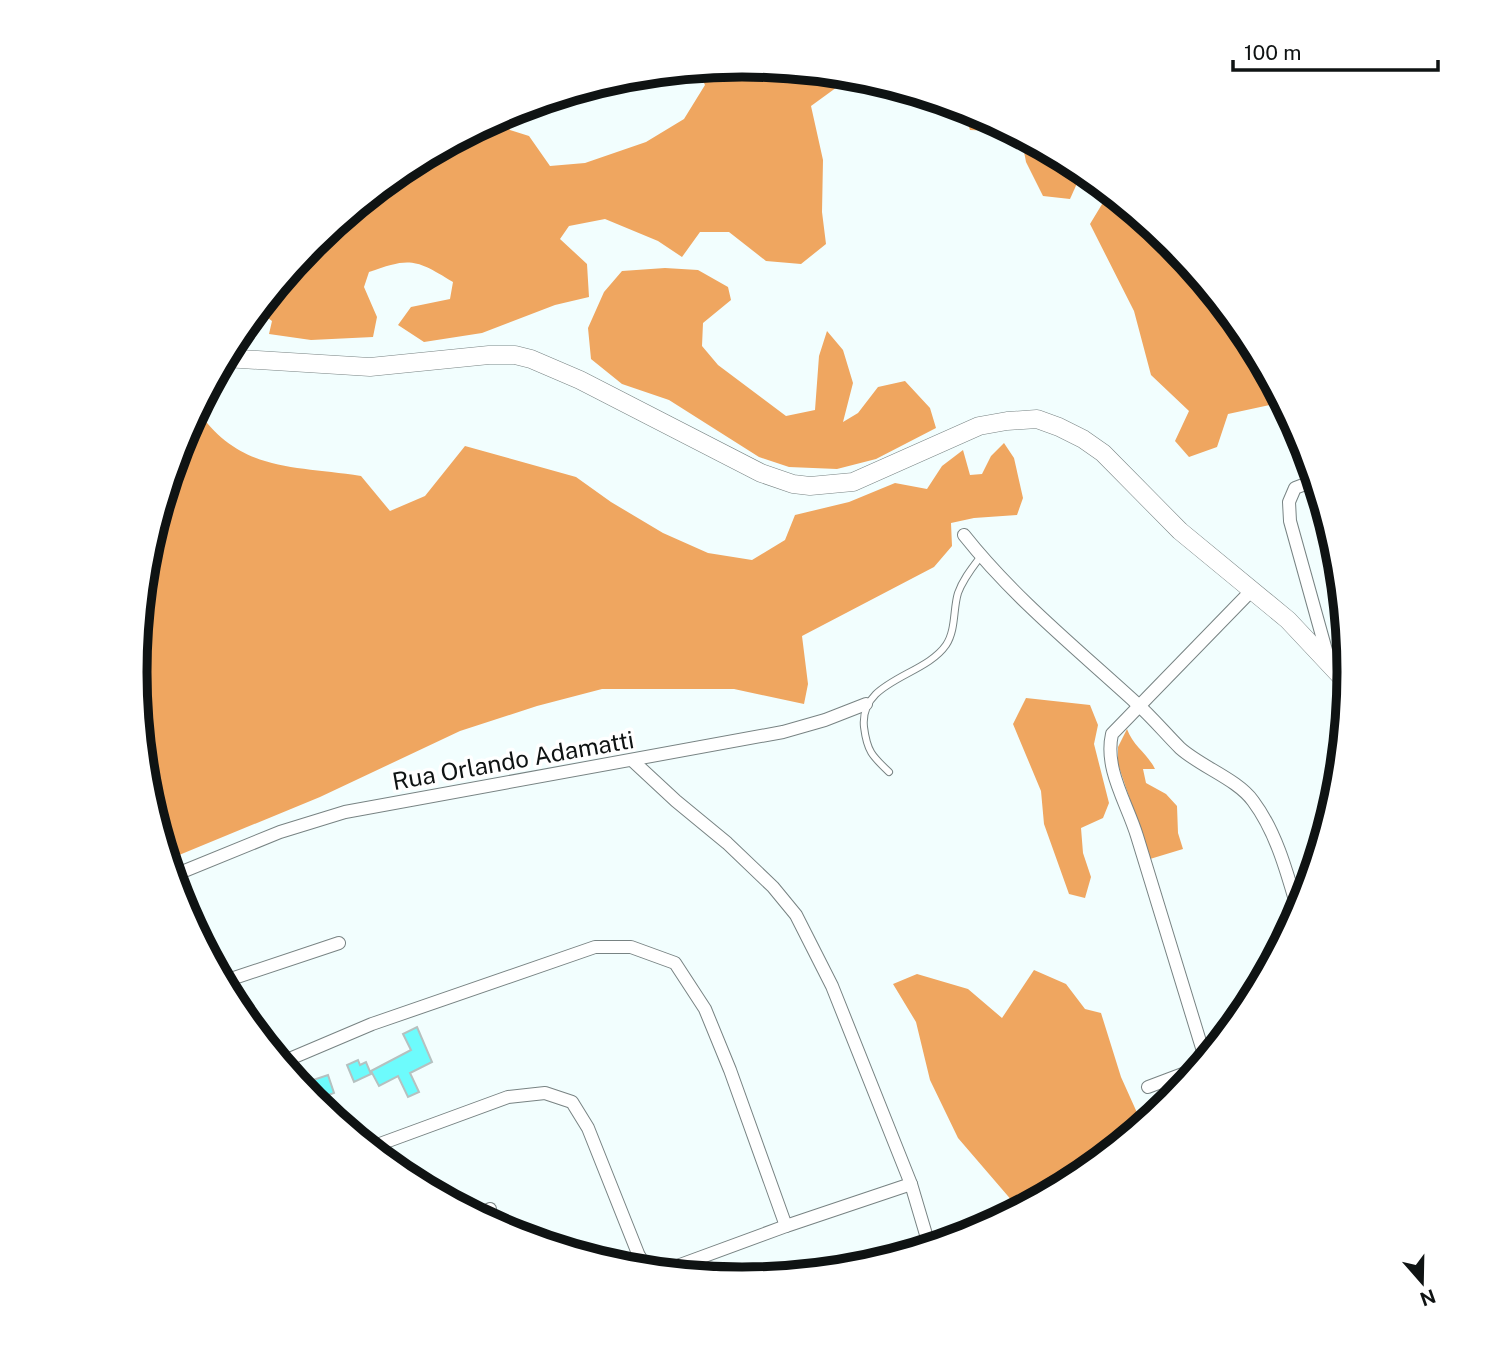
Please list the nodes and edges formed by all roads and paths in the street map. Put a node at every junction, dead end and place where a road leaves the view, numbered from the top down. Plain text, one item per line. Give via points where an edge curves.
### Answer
1 (237, 359) edge
2 (1307, 484) edge
3 (964, 535) dead end
4 (981, 556) junction
5 (1252, 590) junction
6 (1330, 665) junction
7 (1338, 673) edge
8 (866, 704) junction
9 (1139, 705) junction
10 (633, 761) junction
11 (889, 772) dead end
12 (182, 872) edge
13 (1294, 898) edge
14 (339, 943) dead end
15 (232, 979) edge
16 (1203, 1050) edge
17 (290, 1059) edge
18 (1182, 1074) edge
19 (1148, 1087) dead end
20 (379, 1144) edge
21 (911, 1184) junction
22 (786, 1226) junction
23 (927, 1238) edge
24 (640, 1257) joint
25 (636, 1259) edge
26 (681, 1265) edge

1 - 5 street via 370,367 515,355 580,380 761,473 810,486 853,482 979,426 1037,419 1103,453 1180,531
2 - 6 street via 1295,488 1289,502 1290,521
3 - 4 street
4 - 8 lane, Rua Orlando Adamatti via 958,593 948,642 938,655 884,687
4 - 9 street via 1034,611
5 - 6 street
5 - 9 street
6 - 7 street
8 - 10 street, Rua Orlando Adamatti via 783,732
8 - 11 lane via 868,748
9 - 13 street via 1181,749 1251,797 1269,829
9 - 16 street via 1112,734 1111,756
10 - 12 street, Rua Orlando Adamatti via 345,812 280,832
10 - 21 street via 727,843 796,915 832,986
14 - 15 street
17 - 22 street via 372,1024 595,947 631,947 675,963 705,1009
18 - 19 street
20 - 24 street via 508,1097 545,1093 572,1102 588,1128
21 - 22 street
21 - 23 street
22 - 26 street
24 - 25 street

